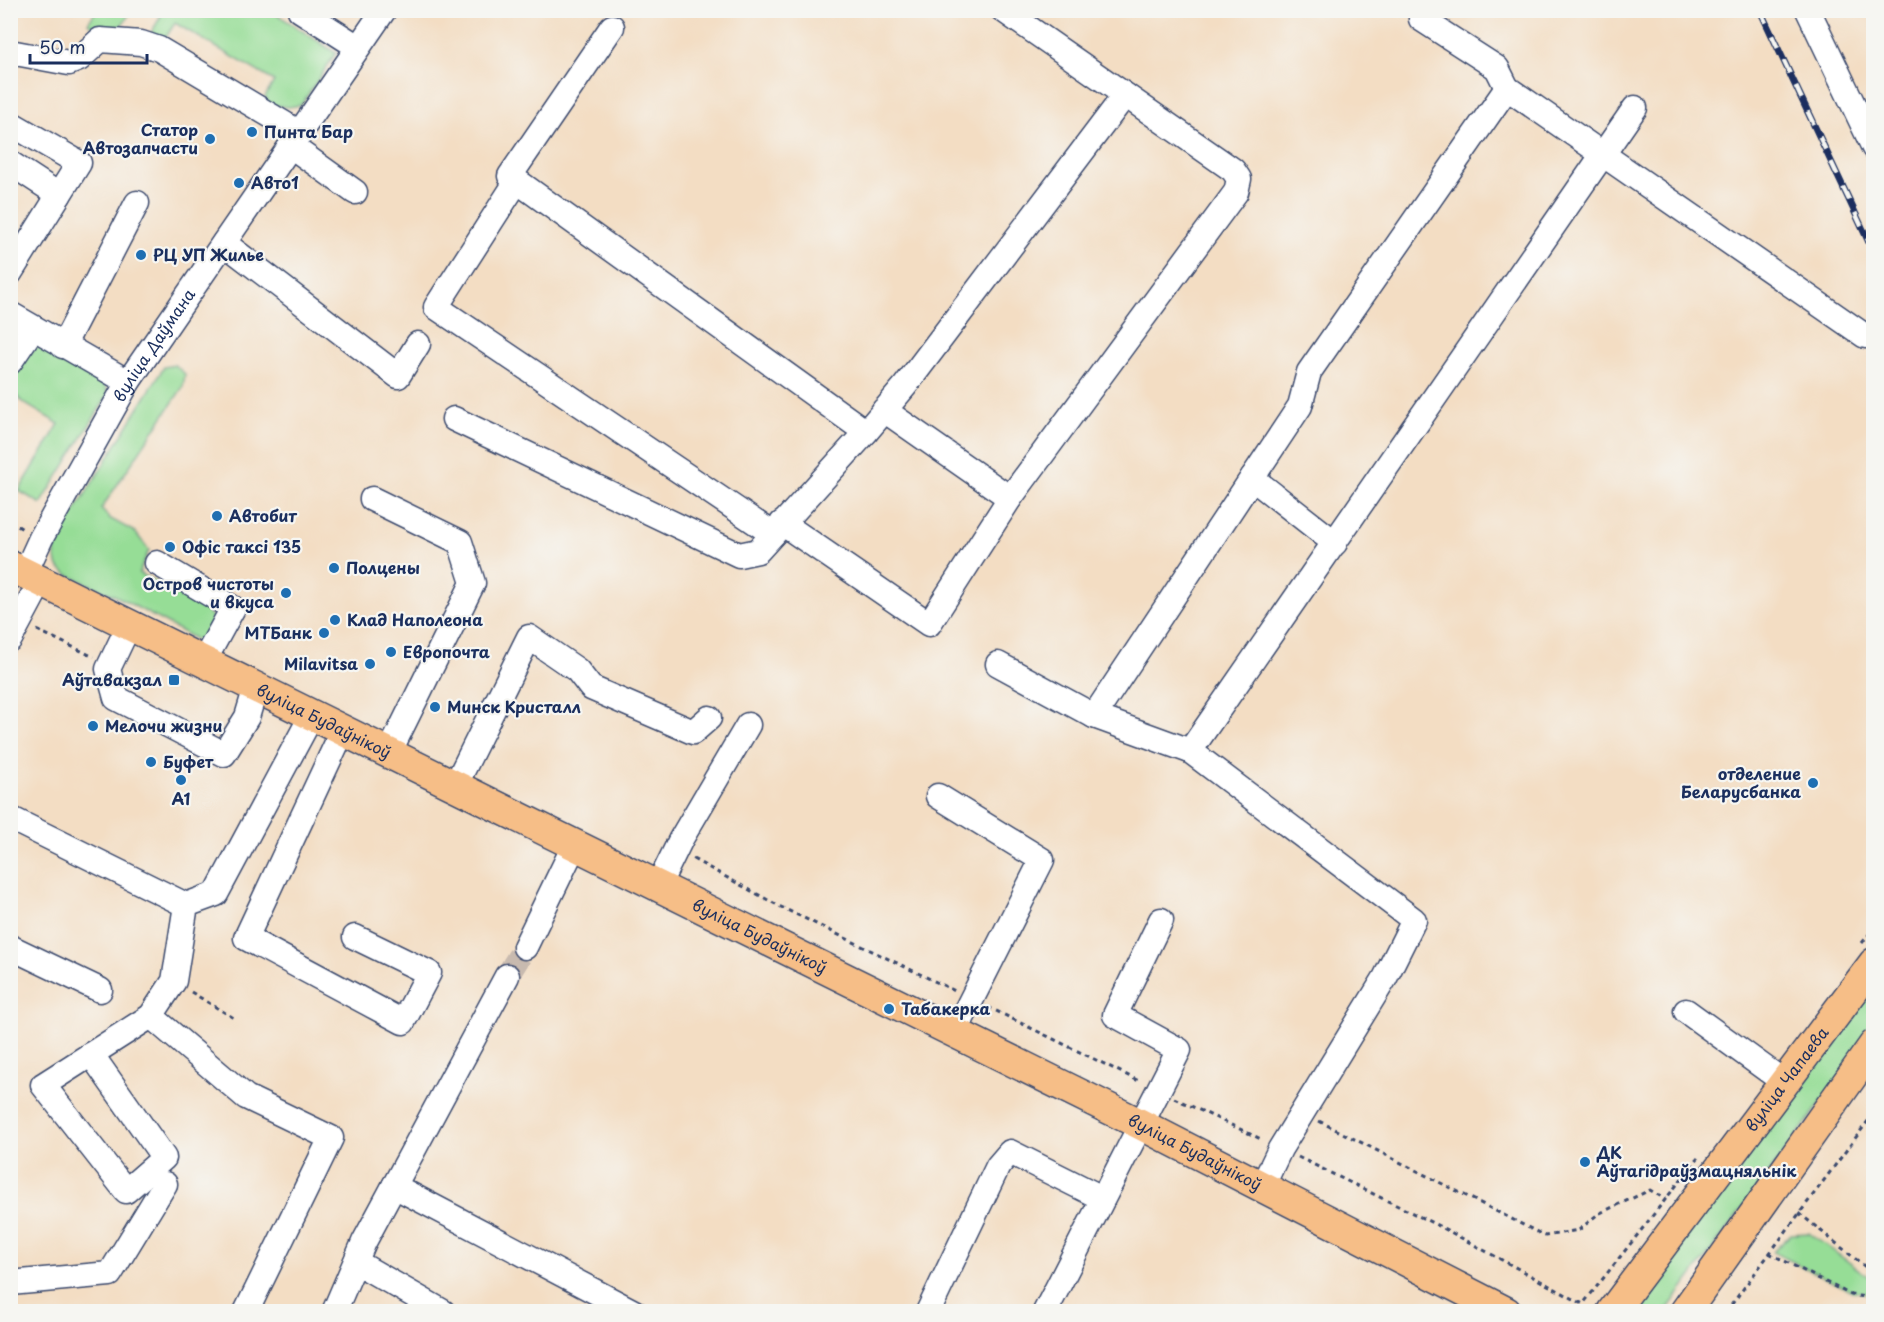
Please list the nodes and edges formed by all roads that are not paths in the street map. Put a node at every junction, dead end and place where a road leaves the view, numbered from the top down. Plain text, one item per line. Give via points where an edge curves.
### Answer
1 (300, 10) edge
2 (384, 10) edge
3 (1003, 10) edge
4 (1808, 10) edge
5 (1421, 19) dead end
6 (612, 27) dead end
7 (358, 47) junction
8 (10, 52) edge
9 (1508, 88) junction
10 (1125, 95) junction
11 (1635, 108) dead end
12 (10, 123) edge
13 (296, 140) junction
14 (1874, 148) edge
15 (1604, 156) junction
16 (10, 164) edge
17 (517, 182) junction
18 (355, 192) dead end
19 (59, 195) junction
20 (137, 203) dead end
21 (224, 243) junction
22 (10, 273) edge
23 (10, 314) edge
24 (33, 328) junction
25 (1865, 336) dead end
26 (418, 344) dead end
27 (63, 346) junction
28 (10, 362) edge
29 (128, 382) junction
30 (884, 410) junction
31 (454, 419) dead end
32 (866, 432) junction
33 (1252, 478) junction
34 (1010, 498) junction
35 (372, 499) dead end
36 (778, 529) junction
37 (1335, 543) junction
38 (157, 563) dead end
39 (25, 574) edge
40 (129, 626) junction
41 (10, 639) edge
42 (204, 661) junction
43 (998, 664) dead end
44 (256, 687) junction
45 (312, 715) junction
46 (1094, 716) junction
47 (709, 718) dead end
48 (748, 725) dead end
49 (343, 730) junction
50 (1190, 751) junction
51 (389, 753) junction
52 (455, 786) junction
53 (938, 796) dead end
54 (10, 818) edge
55 (574, 846) junction
56 (658, 886) junction
57 (186, 905) junction
58 (1161, 920) dead end
59 (356, 937) dead end
60 (525, 946) tunnel mouth
61 (10, 947) edge
62 (1874, 963) edge
63 (507, 976) tunnel mouth
64 (99, 990) dead end
65 (1686, 1011) dead end
66 (151, 1016) junction
67 (954, 1034) junction
68 (1874, 1045) edge
69 (91, 1054) junction
70 (1784, 1082) junction
71 (1140, 1124) junction
72 (165, 1184) dead end
73 (394, 1186) junction
74 (1262, 1187) junction
75 (1102, 1198) junction
76 (356, 1262) junction
77 (10, 1283) edge
78 (246, 1311) edge
79 (334, 1311) edge
80 (443, 1311) edge
81 (634, 1311) edge
82 (928, 1311) edge
83 (1045, 1311) edge
84 (1506, 1311) edge
85 (1612, 1311) edge
86 (1685, 1311) edge

1 - 7 street
2 - 7 street, вуліца Даўмана
3 - 10 street
4 - 14 street
5 - 9 street via 1497,68
6 - 17 street via 510,176
7 - 13 street, вуліца Даўмана
8 - 13 street via 69,63 100,40 141,43 159,49
9 - 15 street
9 - 33 street via 1309,372 1300,406
10 - 30 street
10 - 34 street via 1233,170 1239,179 1236,192
11 - 15 street
12 - 19 street via 79,163
13 - 18 street
13 - 21 street, вуліца Даўмана
15 - 25 street
15 - 37 street
16 - 19 street
17 - 32 street
17 - 36 street via 436,307
19 - 22 street
20 - 27 street
21 - 26 street via 398,376
21 - 29 street, вуліца Даўмана
23 - 24 street
24 - 27 street
24 - 28 street
27 - 29 street
29 - 39 street, вуліца Даўмана
30 - 32 street
30 - 34 street
31 - 36 street via 739,555 758,551
32 - 36 street
33 - 37 street
33 - 46 street
34 - 36 street via 929,624
35 - 51 street via 460,542 472,583
37 - 50 street
38 - 42 street via 233,608
39 - 40 main road, вуліца Будаўнікоў
39 - 41 street, вуліца Даўмана
40 - 42 main road, вуліца Будаўнікоў
40 - 44 street via 110,665 116,698 224,754 247,717
42 - 44 main road, вуліца Будаўнікоў
43 - 46 street
44 - 45 main road, вуліца Будаўнікоў
45 - 49 main road, вуліца Будаўнікоў
45 - 57 street via 216,894
46 - 50 street
47 - 52 street via 693,732 591,688 577,670 529,637
48 - 56 street
49 - 51 main road, вуліца Будаўнікоў
49 - 59 street via 246,939 403,1022 429,973
50 - 74 street via 1414,920 1385,978 1280,1149
51 - 52 main road, вуліца Будаўнікоў
52 - 55 main road, вуліца Будаўнікоў
53 - 67 street via 1042,860
54 - 57 street
55 - 56 main road, вуліца Будаўнікоў
55 - 60 street
56 - 67 main road, вуліца Будаўнікоў
57 - 66 street via 174,981
58 - 71 street via 1115,1015 1179,1050
61 - 64 street
62 - 70 main road, вуліца Чапаева
63 - 73 street
65 - 70 street
66 - 69 street
66 - 78 street via 246,1097 331,1138
67 - 71 main road, вуліца Будаўнікоў
68 - 86 main road
69 - 69 street via 43,1085 126,1191 164,1158
70 - 85 main road, вуліца Чапаева
71 - 74 main road, вуліца Будаўнікоў
71 - 75 street
72 - 77 street via 110,1274
73 - 76 street
73 - 81 street
74 - 84 main road, вуліца Будаўнікоў
75 - 82 street via 1010,1152 998,1166
75 - 83 street
76 - 79 street
76 - 80 street

